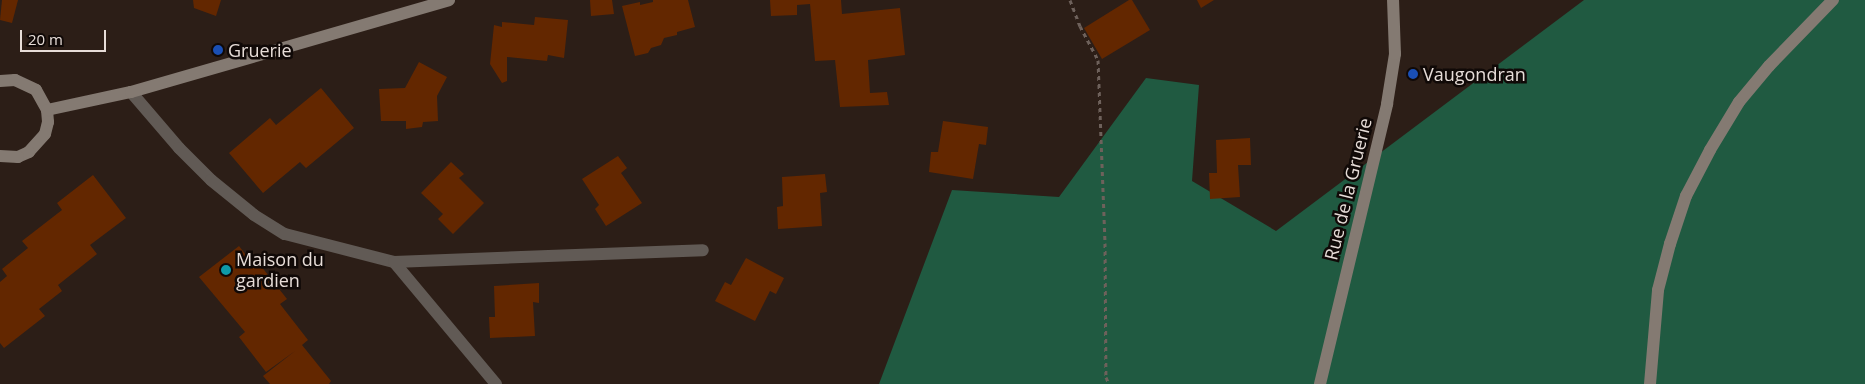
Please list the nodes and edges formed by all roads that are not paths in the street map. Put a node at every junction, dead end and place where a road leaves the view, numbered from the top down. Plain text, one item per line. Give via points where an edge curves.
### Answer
1 (449, 0) edge
2 (1393, 0) edge
3 (1832, 0) edge
4 (0, 75) edge
5 (15, 80) junction
6 (0, 81) edge
7 (131, 92) junction
8 (47, 110) junction
9 (0, 156) edge
10 (702, 250) dead end
11 (394, 262) junction
12 (496, 384) edge
13 (1320, 384) edge
14 (1650, 384) edge

1 - 7 street
2 - 13 street, Rue de la Gruerie via 1395,54 1387,104
3 - 14 street via 1768,66 1740,102 1686,196 1658,290
4 - 5 street
5 - 6 street
5 - 8 street via 36,90
7 - 8 street
7 - 11 lane via 179,148 211,180 254,215 285,234
8 - 9 street via 48,122 39,144 18,157
10 - 11 lane
11 - 12 lane

